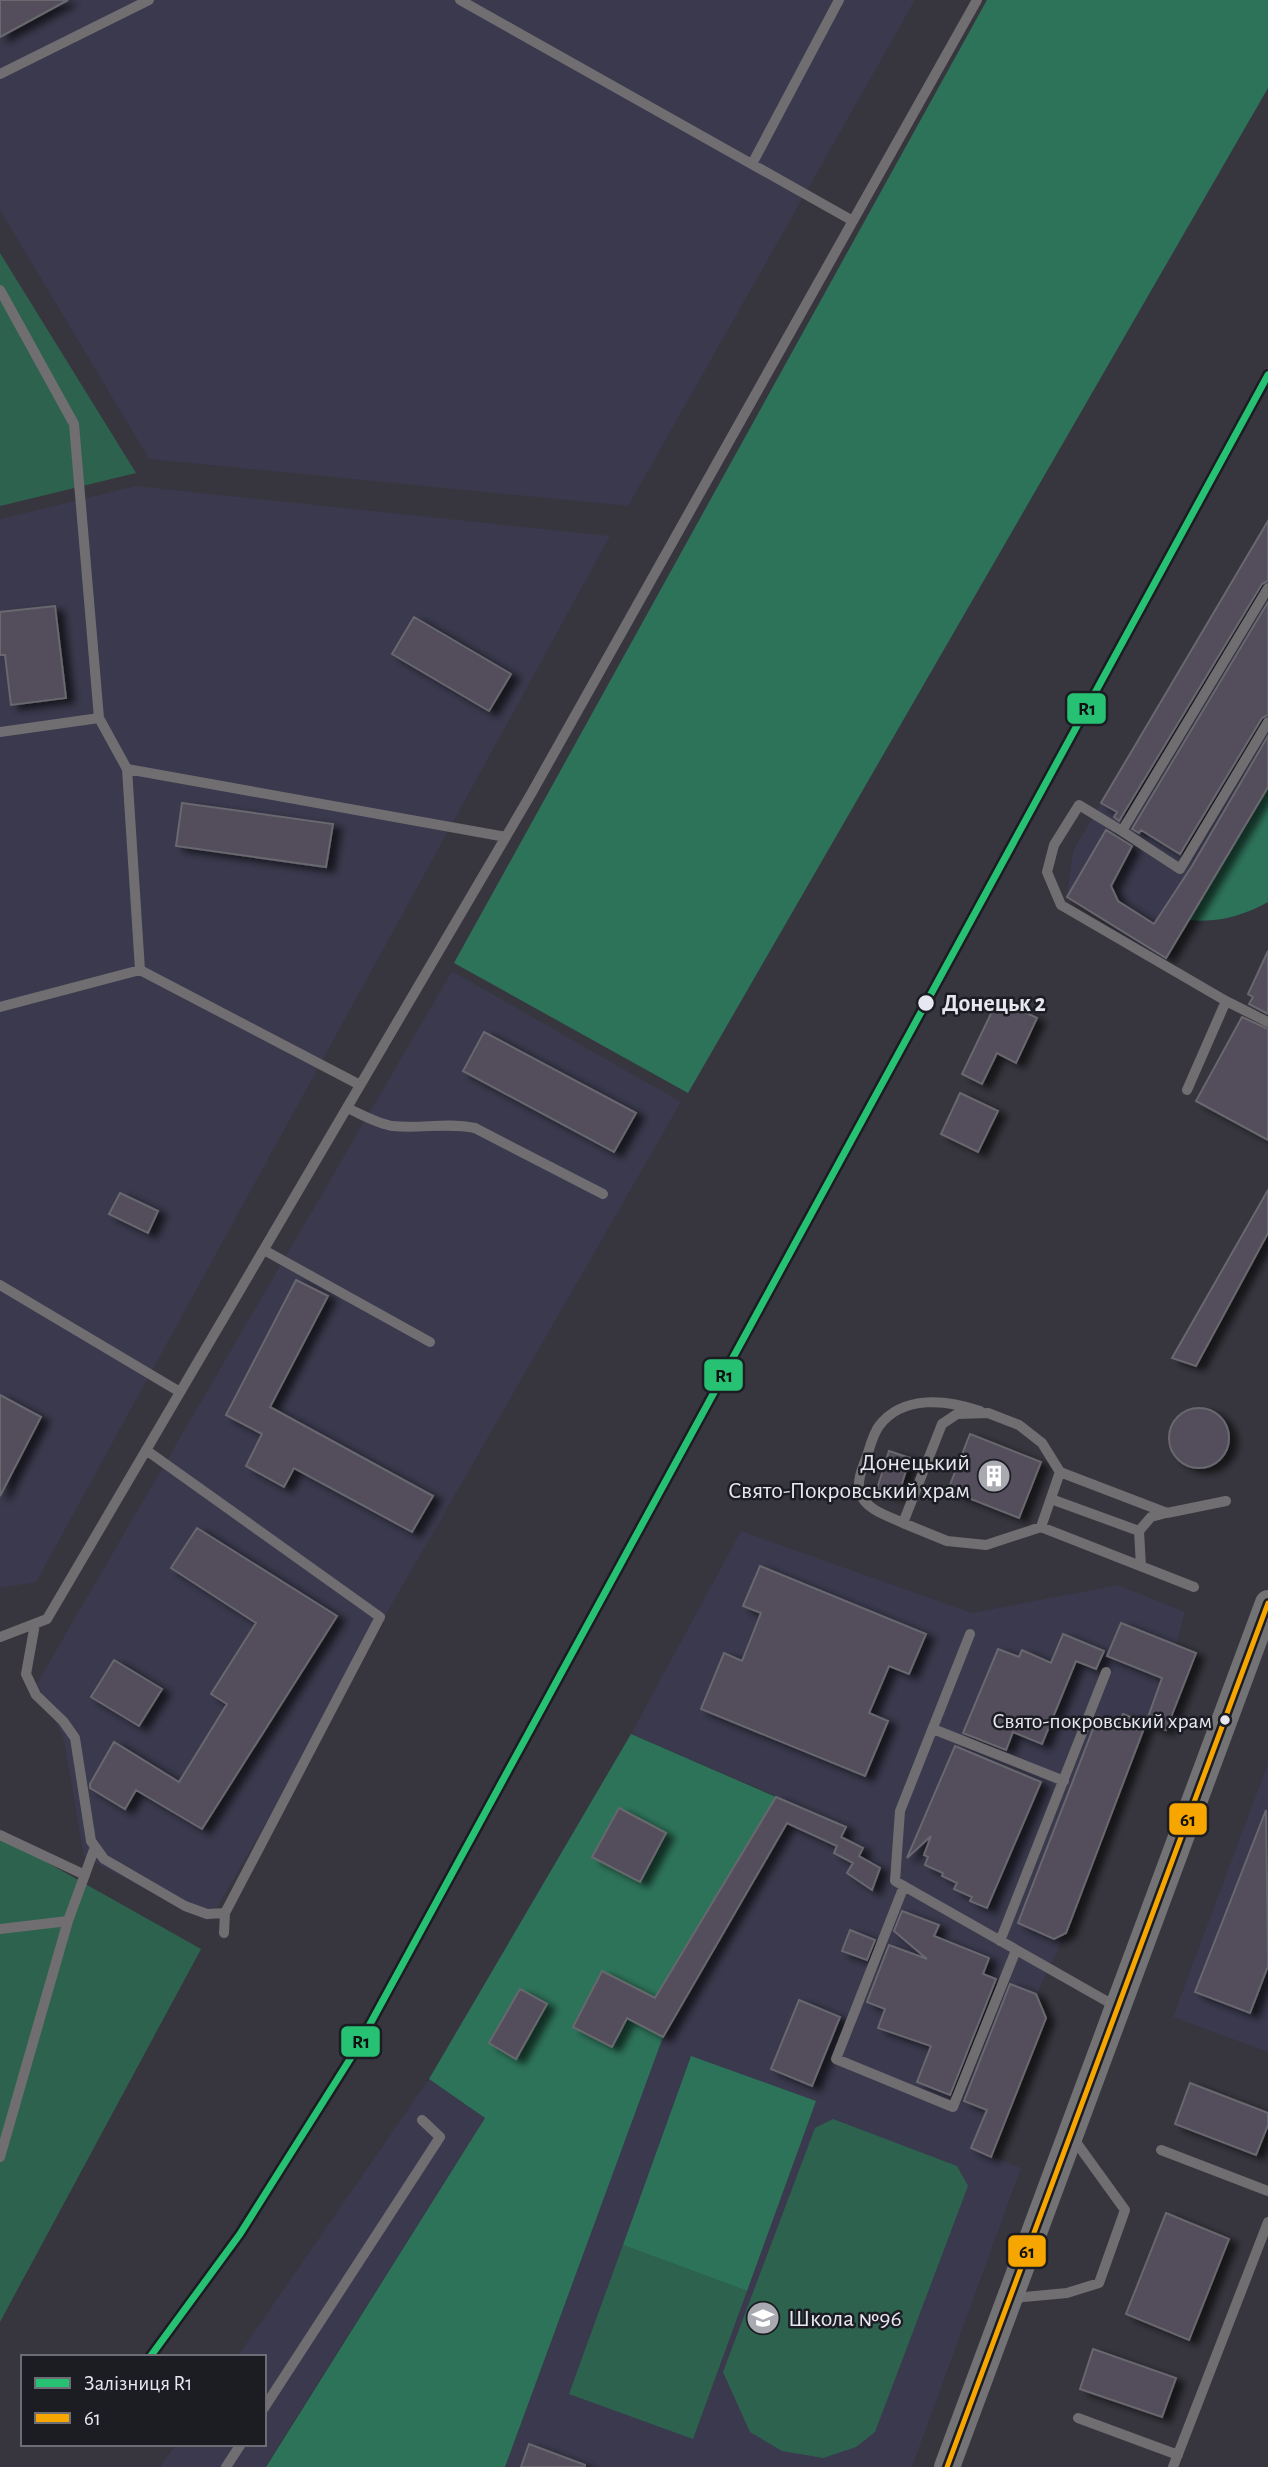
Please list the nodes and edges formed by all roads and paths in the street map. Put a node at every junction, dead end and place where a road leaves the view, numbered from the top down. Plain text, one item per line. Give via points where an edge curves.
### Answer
1 (149, 0) edge
2 (460, 0) edge
3 (839, 0) edge
4 (977, 0) edge
5 (0, 74) edge
6 (752, 164) junction
7 (853, 221) junction
8 (0, 290) edge
9 (1268, 588) edge
10 (99, 718) junction
11 (1268, 722) edge
12 (0, 732) edge
13 (127, 769) junction
14 (1122, 831) junction
15 (506, 837) junction
16 (140, 970) junction
17 (1226, 1001) junction
18 (0, 1007) edge
19 (1268, 1023) edge
20 (360, 1085) junction
21 (1187, 1090) dead end
22 (347, 1108) junction
23 (603, 1194) dead end
24 (264, 1250) junction
25 (0, 1285) edge
26 (430, 1342) dead end
27 (180, 1392) junction
28 (988, 1413) junction
29 (146, 1450) junction
30 (1060, 1472) junction
31 (1051, 1499) junction
32 (1226, 1500) dead end
33 (1167, 1513) junction
34 (903, 1523) junction
35 (1041, 1527) junction
36 (1139, 1531) junction
37 (1141, 1566) junction
38 (1194, 1587) dead end
39 (1265, 1618) edge
40 (35, 1624) junction
41 (970, 1634) dead end
42 (0, 1637) edge
43 (1106, 1672) dead end
44 (933, 1729) junction
45 (1063, 1781) junction
46 (0, 1835) edge
47 (95, 1847) junction
48 (85, 1875) junction
49 (904, 1886) junction
50 (225, 1913) junction
51 (68, 1921) junction
52 (0, 1929) edge
53 (224, 1933) dead end
54 (1000, 1941) junction
55 (1016, 1950) junction
56 (1117, 2007) junction
57 (422, 2120) dead end
58 (1070, 2134) junction
59 (1161, 2150) dead end
60 (0, 2157) edge
61 (1268, 2191) edge
62 (1268, 2222) edge
63 (1009, 2298) junction
64 (266, 2405) edge
65 (1079, 2418) dead end
66 (240, 2446) edge
67 (1178, 2455) junction
68 (226, 2467) edge
69 (947, 2467) edge
70 (1173, 2467) edge

1 - 5 lane
2 - 6 lane
3 - 6 lane
4 - 7 lane
6 - 7 lane
7 - 15 lane
8 - 10 lane via 74,424
9 - 14 lane
10 - 12 lane
10 - 13 lane
11 - 14 lane via 1180,869
13 - 15 lane
13 - 16 lane
14 - 17 lane via 1079,805 1054,845 1047,872 1061,905
15 - 20 lane
16 - 18 lane
16 - 20 lane
17 - 19 lane
17 - 21 lane
20 - 22 lane
22 - 23 lane via 390,1126 454,1124 475,1128
22 - 24 lane
24 - 26 lane
24 - 27 lane
25 - 27 lane
27 - 29 lane
28 - 30 lane via 1019,1426 1042,1443
28 - 34 lane via 957,1414 942,1424
28 - 34 lane via 929,1401 895,1413 879,1427 860,1472 859,1492 869,1506
29 - 40 lane via 47,1619
29 - 50 lane via 380,1617
30 - 31 lane
30 - 33 lane
31 - 35 lane
31 - 36 lane
32 - 33 lane
33 - 36 lane via 1151,1517
34 - 35 lane via 947,1541 986,1545
35 - 37 lane
36 - 37 lane
37 - 38 lane
39 - 56 main road
40 - 42 lane
40 - 47 lane via 26,1674 36,1695 75,1738 85,1814
41 - 44 lane
43 - 45 lane
44 - 45 lane
44 - 49 lane via 900,1811 895,1881
45 - 54 lane
46 - 48 lane
47 - 48 lane
47 - 50 lane via 104,1859 185,1906 207,1914
48 - 51 lane
49 - 54 lane
49 - 55 lane via 836,2059 953,2107
50 - 53 lane
51 - 52 lane
51 - 60 lane
54 - 55 lane
55 - 56 lane
56 - 58 main road
57 - 64 lane via 440,2137
58 - 63 main road
58 - 63 lane via 1125,2210 1099,2283 1067,2293
59 - 61 lane
62 - 67 lane
63 - 69 main road
65 - 67 lane
66 - 68 lane
67 - 70 lane

